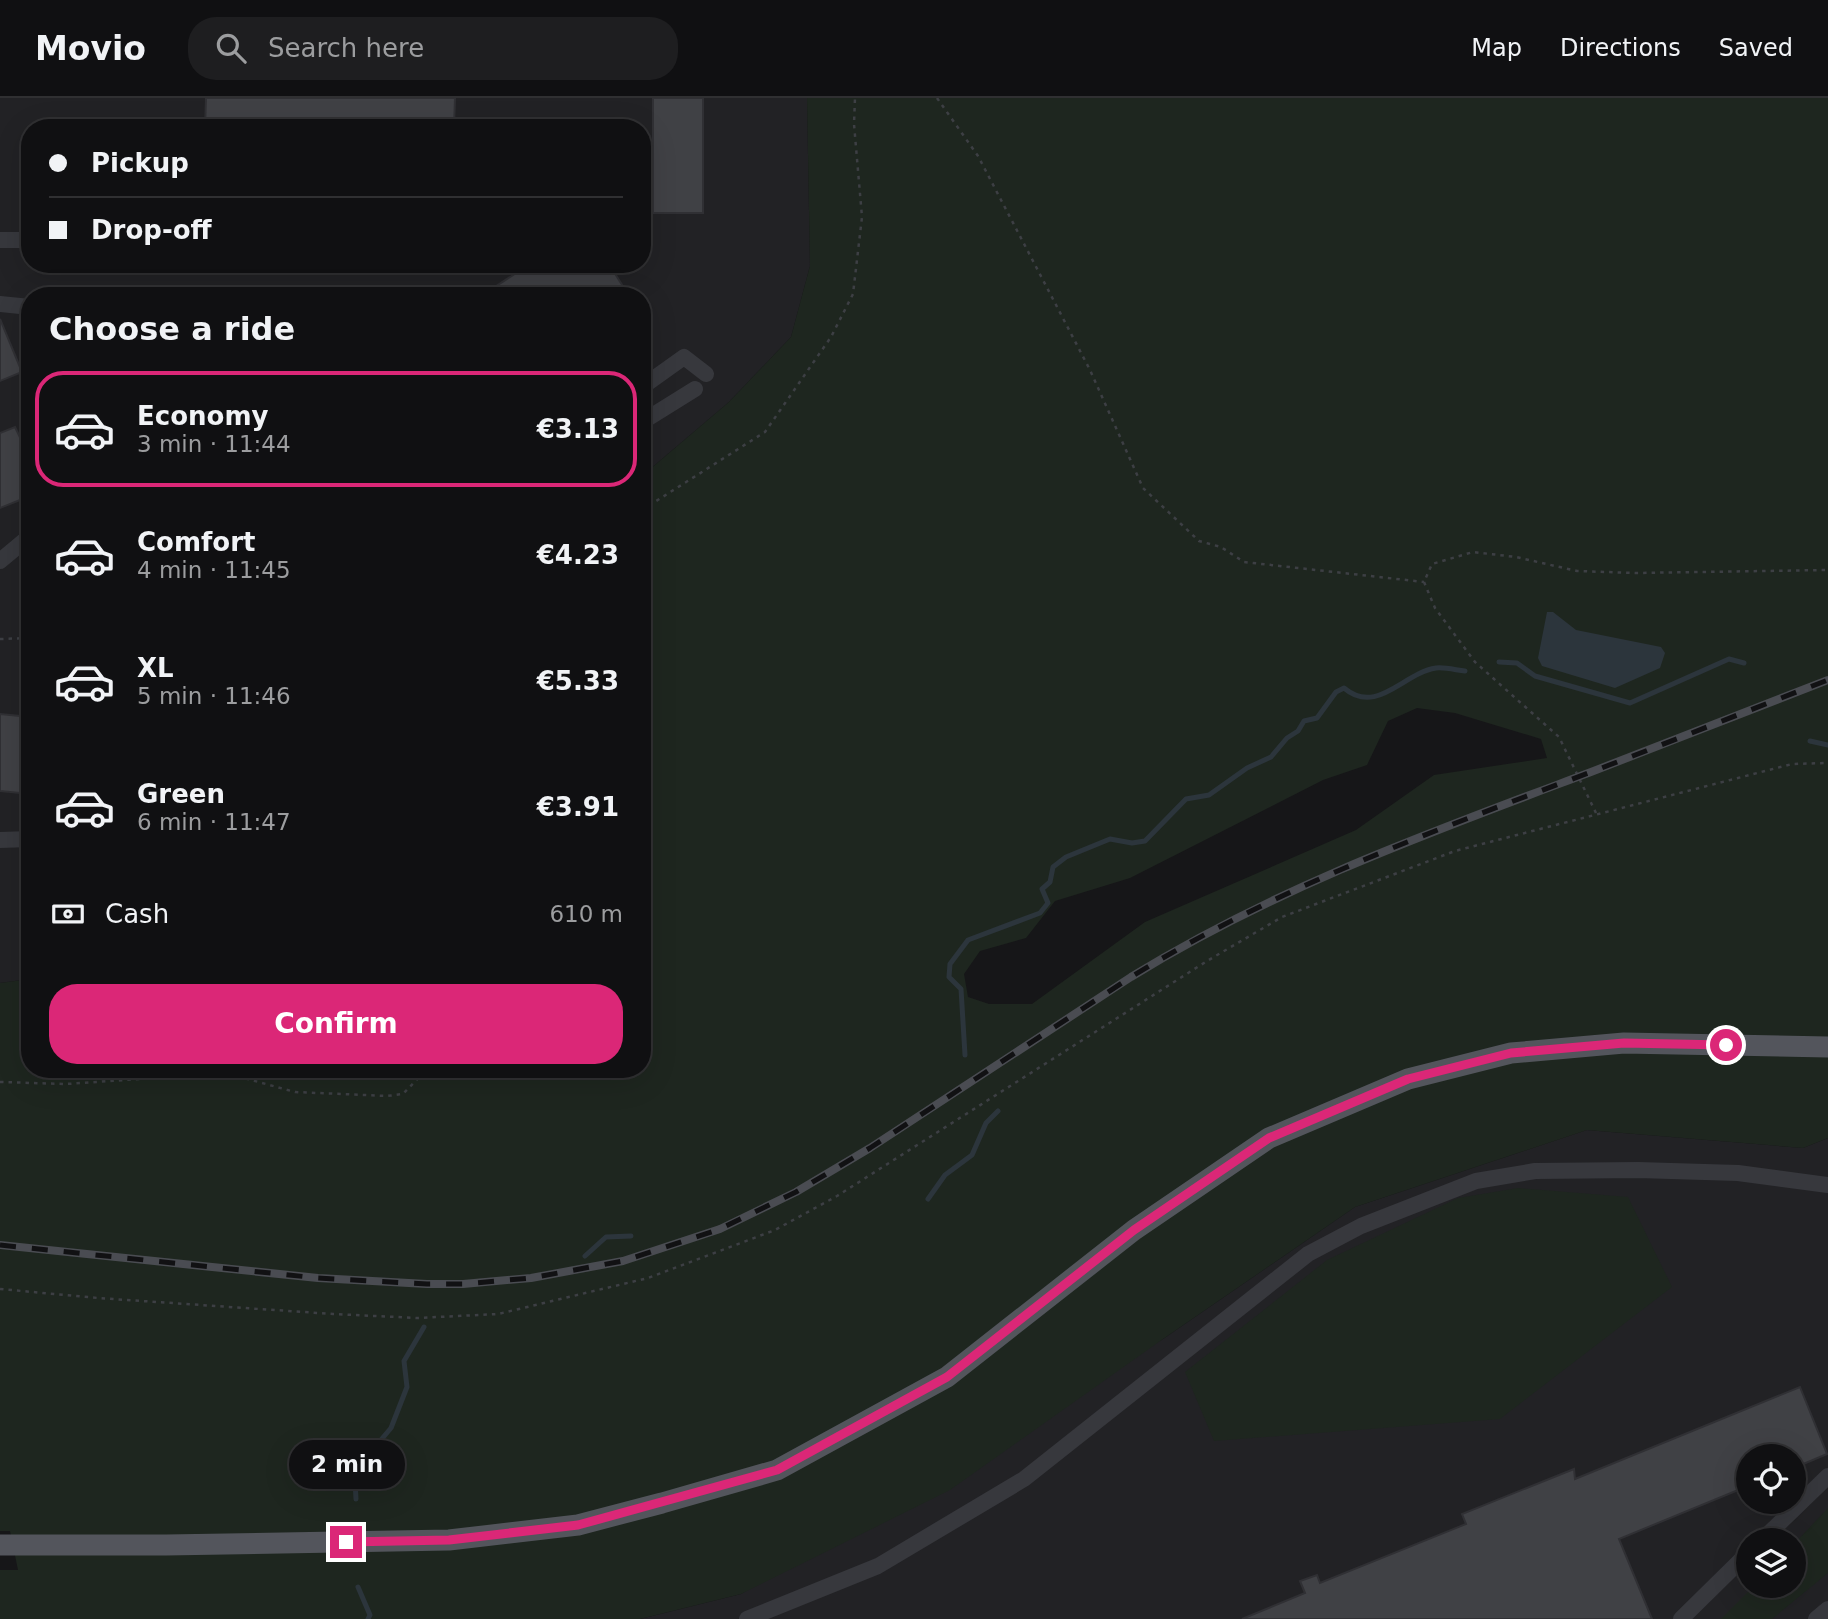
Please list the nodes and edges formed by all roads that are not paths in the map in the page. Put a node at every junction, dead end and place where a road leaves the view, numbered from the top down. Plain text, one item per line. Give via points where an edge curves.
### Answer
1 (0, 240) edge
2 (21, 240) edge
3 (0, 304) edge
4 (21, 306) edge
5 (706, 373) dead end
6 (651, 381) edge
7 (695, 389) dead end
8 (651, 416) edge
9 (21, 544) edge
10 (0, 561) edge
11 (21, 839) edge
12 (0, 840) edge
13 (1828, 1047) edge
14 (1828, 1185) edge
15 (1828, 1476) edge
16 (1774, 1528) edge
17 (0, 1545) edge
18 (1736, 1565) edge
19 (1828, 1609) edge
20 (747, 1619) edge
21 (1681, 1619) edge
22 (1816, 1619) edge

1 - 2 street
3 - 4 street
5 - 6 street via 684,357
7 - 8 street
9 - 10 street
11 - 12 street
13 - 17 main road via 1624,1043 1511,1053 1408,1079 1269,1138 1134,1230 947,1377 777,1470 663,1503 578,1525 449,1540
14 - 20 street via 1738,1173 1535,1171 1476,1181 1362,1226 1308,1254 1024,1479 878,1566
15 - 16 street
18 - 21 street
19 - 22 street

